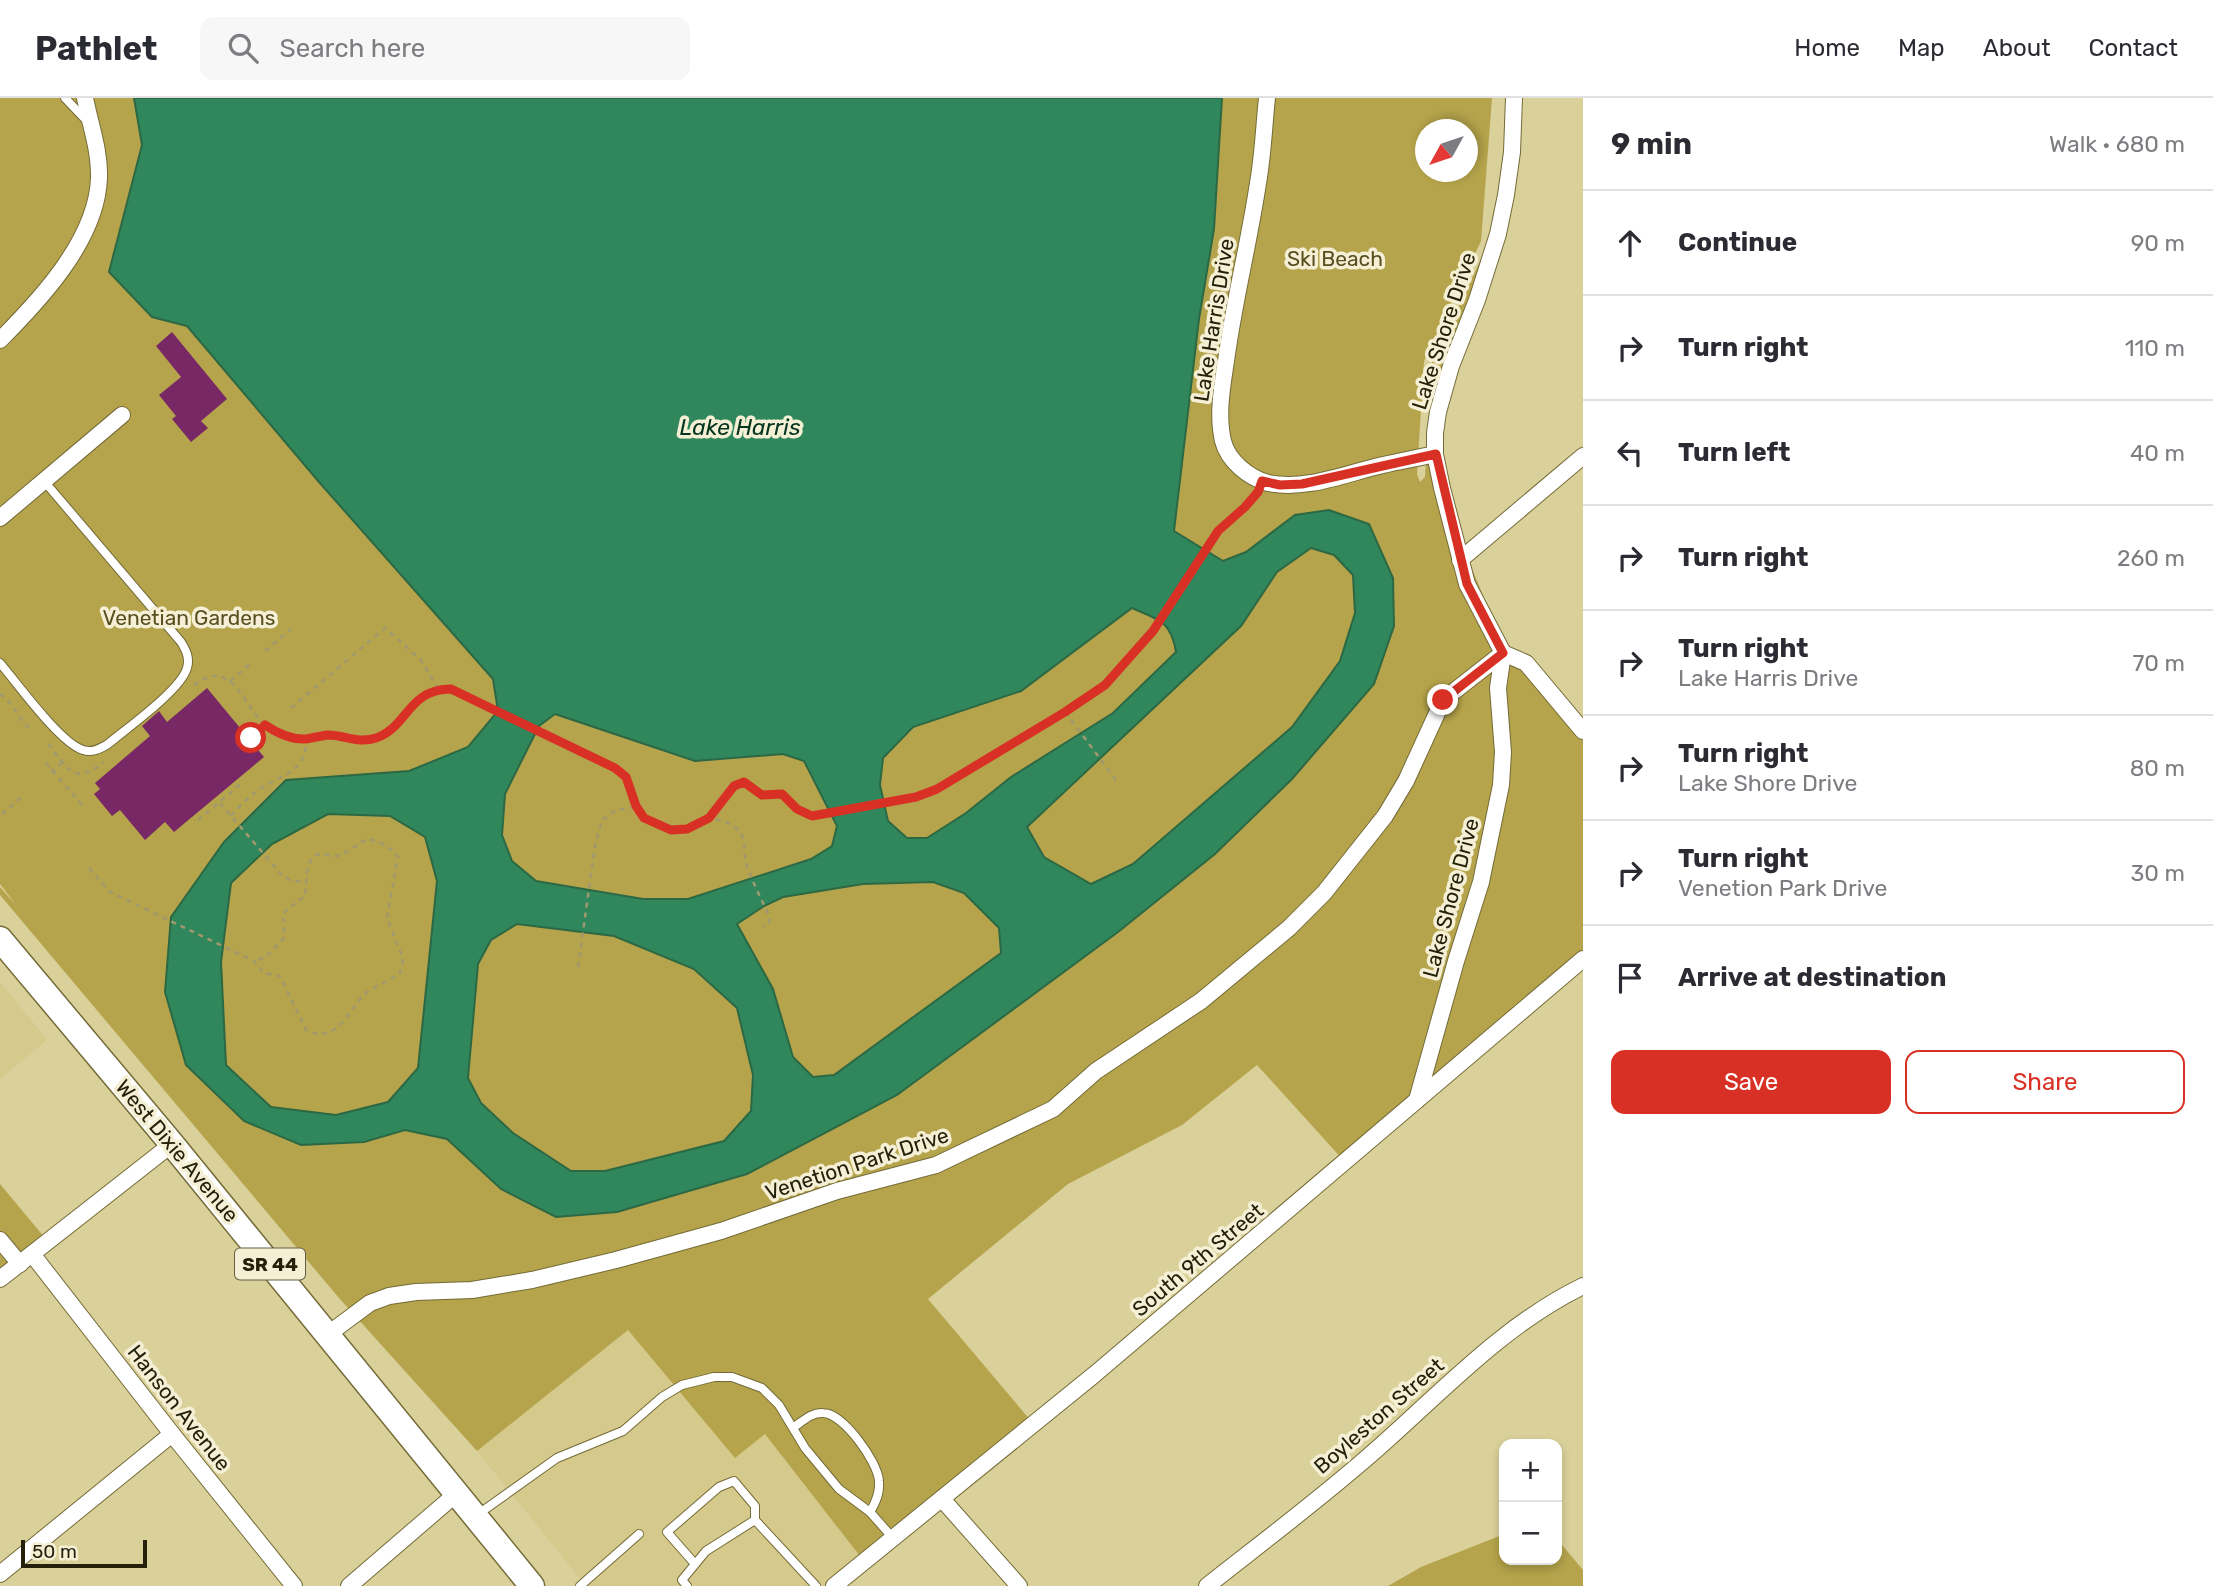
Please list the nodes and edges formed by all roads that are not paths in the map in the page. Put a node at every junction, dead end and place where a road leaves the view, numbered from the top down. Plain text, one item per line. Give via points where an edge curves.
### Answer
1 (65, 98) edge
2 (85, 98) edge
3 (1267, 98) edge
4 (1514, 98) edge
5 (90, 124) junction
6 (0, 340) edge
7 (122, 415) dead end
8 (1436, 454) junction
9 (1583, 456) edge
10 (44, 481) junction
11 (0, 518) edge
12 (1460, 560) junction
13 (1503, 653) junction
14 (0, 663) edge
15 (1583, 731) edge
16 (2, 944) edge
17 (1583, 959) edge
18 (1417, 1100) junction
19 (172, 1144) junction
20 (0, 1240) edge
21 (26, 1259) junction
22 (0, 1279) edge
23 (1583, 1286) edge
24 (327, 1335) junction
25 (794, 1427) junction
26 (172, 1434) junction
27 (456, 1494) junction
28 (942, 1499) junction
29 (870, 1512) junction
30 (475, 1516) junction
31 (755, 1520) junction
32 (639, 1534) dead end
33 (893, 1538) junction
34 (695, 1564) junction
35 (0, 1574) edge
36 (294, 1586) edge
37 (349, 1586) edge
38 (532, 1586) edge
39 (580, 1586) edge
40 (687, 1586) edge
41 (816, 1586) edge
42 (834, 1586) edge
43 (1019, 1586) edge
44 (1208, 1586) edge

1 - 5 lane
2 - 5 street
3 - 8 street, Lake Harris Drive via 1259,181 1221,406 1228,453 1262,481 1280,485
4 - 8 street, Lake Shore Drive via 1512,152 1498,234 1438,412
5 - 6 street via 99,178 87,226 58,275
7 - 10 street
8 - 12 street, Lake Shore Drive
9 - 12 street
10 - 11 street
10 - 14 lane via 181,642 187,668 176,685 108,744 87,751 64,738
12 - 13 street, Lake Shore Drive via 1467,584
13 - 15 street via 1526,663
13 - 18 street, Lake Shore Drive via 1498,688 1502,785 1491,842
13 - 24 street, Venetion Park Drive via 1443,700 1385,816 1324,893 1201,1001 1097,1071 1053,1109 936,1165 837,1191 616,1261 472,1290 389,1296 370,1303
16 - 19 main road, West Dixie Avenue / SR 44
17 - 18 street, South 9th Street
18 - 28 street, South 9th Street
19 - 21 street
19 - 24 main road, West Dixie Avenue / SR 44
20 - 21 street, Hanson Avenue
21 - 22 street
21 - 26 street, Hanson Avenue
23 - 44 street, Boyleston Street via 1500,1340 1363,1461
24 - 27 main road, West Dixie Avenue / SR 44
25 - 29 lane via 839,1489
25 - 29 lane via 815,1413 831,1414 856,1438 879,1479 879,1495
25 - 30 lane via 762,1388 732,1377 682,1385 623,1431 557,1458
26 - 35 street
26 - 36 street, Hanson Avenue
27 - 30 main road, West Dixie Avenue / SR 44
27 - 37 street
28 - 33 street, South 9th Street
28 - 43 street
29 - 33 lane
30 - 38 main road, West Dixie Avenue / SR 44
31 - 34 lane via 706,1550
31 - 34 lane via 755,1506 734,1481 719,1487 667,1532
31 - 41 lane
32 - 39 lane
33 - 42 street, South 9th Street
34 - 40 lane via 682,1580

